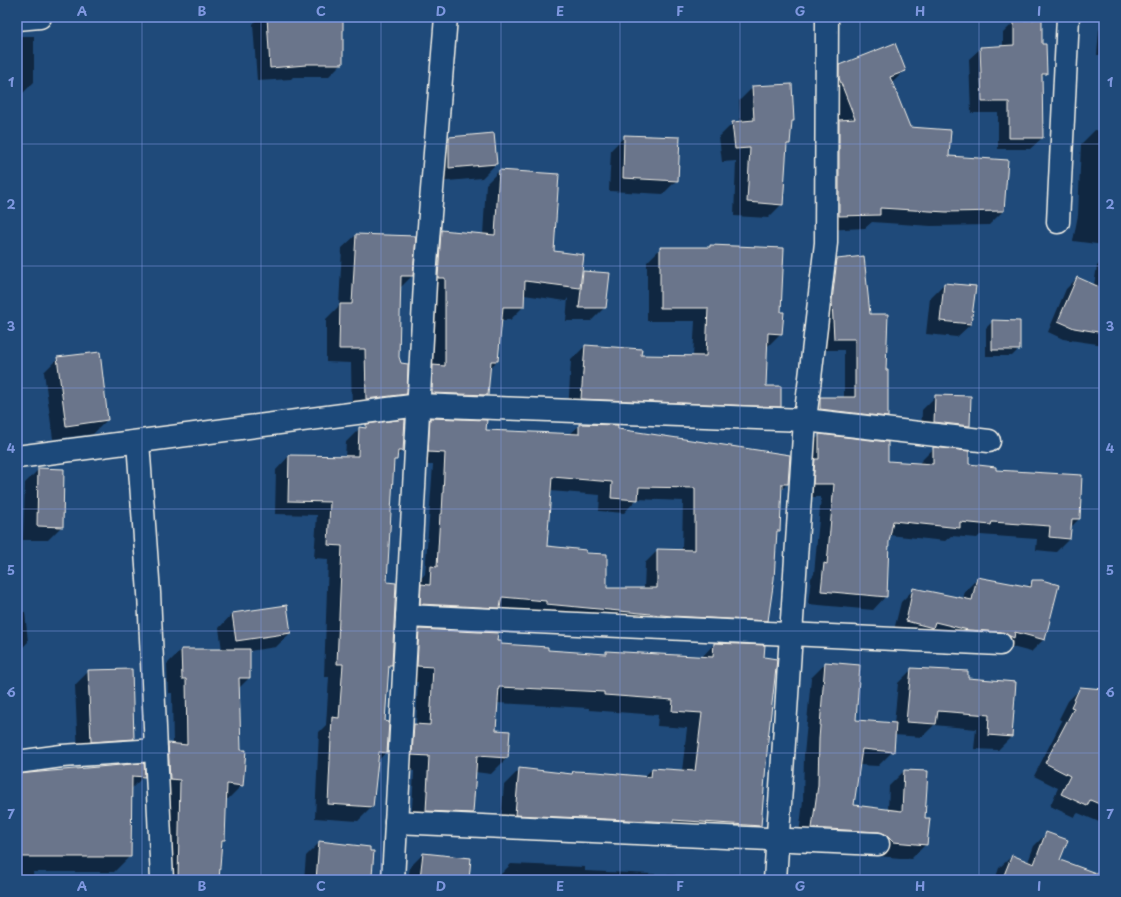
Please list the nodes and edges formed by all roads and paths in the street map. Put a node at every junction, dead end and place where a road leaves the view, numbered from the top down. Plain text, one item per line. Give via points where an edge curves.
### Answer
1 (40, 17) edge
2 (446, 17) edge
3 (827, 17) edge
4 (1068, 17) edge
5 (17, 19) edge
6 (1058, 222) dead end
7 (419, 405) junction
8 (805, 420) junction
9 (989, 441) dead end
10 (138, 442) junction
11 (17, 457) edge
12 (407, 616) junction
13 (791, 634) junction
14 (1000, 644) dead end
15 (156, 750) junction
16 (17, 762) edge
17 (396, 822) junction
18 (779, 839) junction
19 (878, 844) dead end
20 (162, 880) edge
21 (393, 880) edge
22 (775, 880) edge

1 - 5 street
2 - 7 street via 426,264
3 - 8 street via 826,243
4 - 6 street
7 - 8 street
7 - 10 street
7 - 12 street
8 - 9 street
8 - 13 street
10 - 11 street
10 - 15 street via 149,594
12 - 13 street
12 - 17 street
13 - 14 street
13 - 18 street
15 - 16 street via 62,756
15 - 20 street
17 - 18 street
17 - 21 street
18 - 19 street
18 - 22 street

